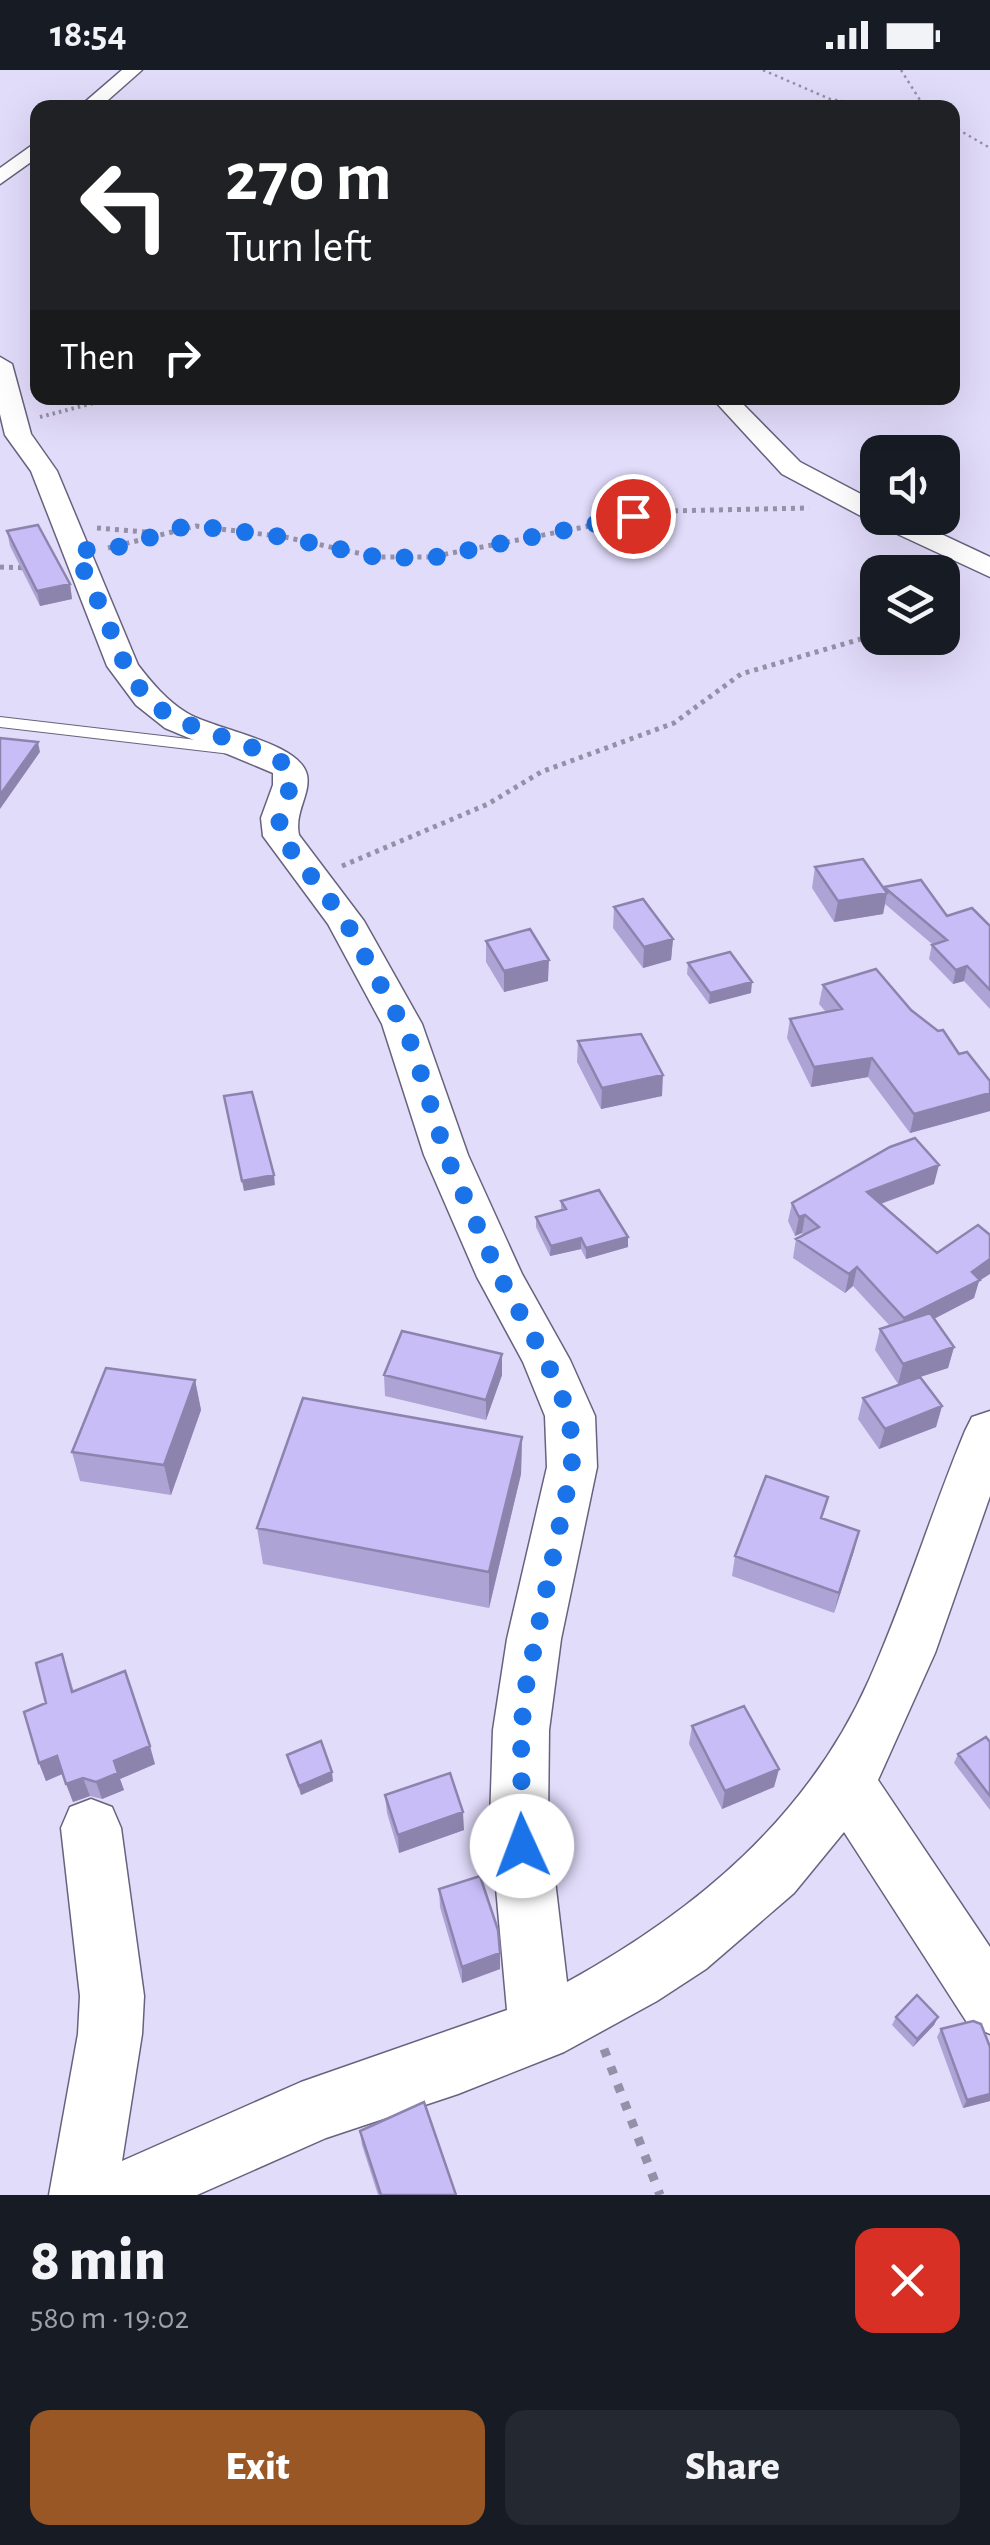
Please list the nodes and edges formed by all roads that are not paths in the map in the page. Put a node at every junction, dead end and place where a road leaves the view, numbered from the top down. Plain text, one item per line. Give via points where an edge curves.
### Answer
1 (133, 70) edge
2 (97, 100) edge
3 (30, 154) edge
4 (0, 178) edge
5 (0, 364) edge
6 (731, 405) edge
7 (860, 504) edge
8 (922, 535) edge
9 (990, 568) edge
10 (0, 722) edge
11 (263, 752) junction
12 (990, 1431) edge
13 (845, 1782) junction
14 (91, 1828) dead end
15 (990, 2002) edge
16 (564, 2017) junction
17 (83, 2195) edge
18 (126, 2195) edge

1 - 2 street
3 - 4 street
5 - 11 street via 23,444 44,471 123,666 146,698 177,721
6 - 7 street via 791,468
8 - 9 street
10 - 11 lane
11 - 16 street via 290,772 278,827 284,842 345,920 413,1048 446,1155 570,1416 572,1467 521,1730 519,1822
12 - 13 street via 880,1714
13 - 15 street
13 - 16 street via 788,1858 696,1940
14 - 17 street via 112,1996
16 - 18 street via 474,2056 312,2111

